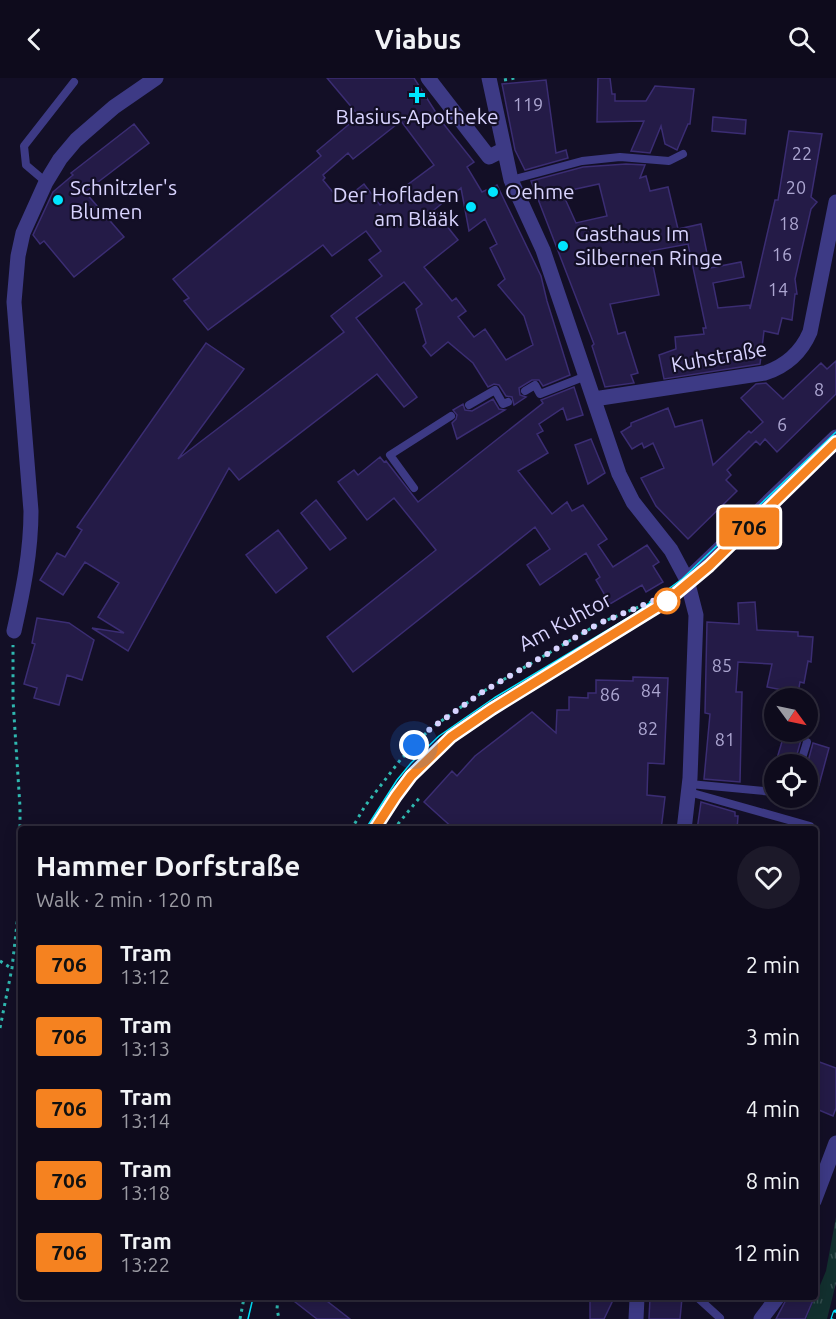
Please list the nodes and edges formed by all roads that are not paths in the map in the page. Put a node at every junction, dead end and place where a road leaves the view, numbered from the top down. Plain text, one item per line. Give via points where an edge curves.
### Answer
1 (156, 78) edge
2 (428, 78) edge
3 (489, 78) edge
4 (74, 82) dead end
5 (503, 150) junction
6 (683, 154) dead end
7 (511, 180) junction
8 (46, 182) junction
9 (836, 202) edge
10 (586, 376) junction
11 (525, 391) dead end
12 (594, 399) junction
13 (508, 402) dead end
14 (469, 405) dead end
15 (451, 416) dead end
16 (836, 437) edge
17 (414, 488) dead end
18 (687, 580) junction
19 (14, 632) road end
20 (807, 742) dead end
21 (803, 754) edge
22 (689, 788) junction
23 (764, 792) edge
24 (686, 826) edge
25 (810, 826) edge
26 (836, 1143) edge
27 (818, 1190) edge
28 (637, 1300) edge
29 (700, 1300) edge
30 (775, 1300) edge
31 (636, 1319) edge
32 (719, 1319) edge
33 (761, 1319) edge

1 - 8 street via 76,140
2 - 5 street via 489,157
3 - 5 street
4 - 8 lane via 24,146 26,165
5 - 7 street
6 - 7 lane via 669,161 620,157 582,161
7 - 10 street via 543,250
8 - 19 street via 23,233 14,302 31,511 27,574
9 - 12 street, Kuhstraße via 810,332 789,361 765,373
10 - 11 lane via 540,394 535,385
10 - 12 street
12 - 18 street via 633,502 671,550
13 - 14 lane via 503,404 495,390
15 - 17 lane via 390,455
16 - 18 street
18 - 22 street via 696,615
20 - 21 lane
22 - 23 lane
22 - 24 street
22 - 25 lane
26 - 27 street
28 - 31 street
29 - 32 lane
30 - 33 street

